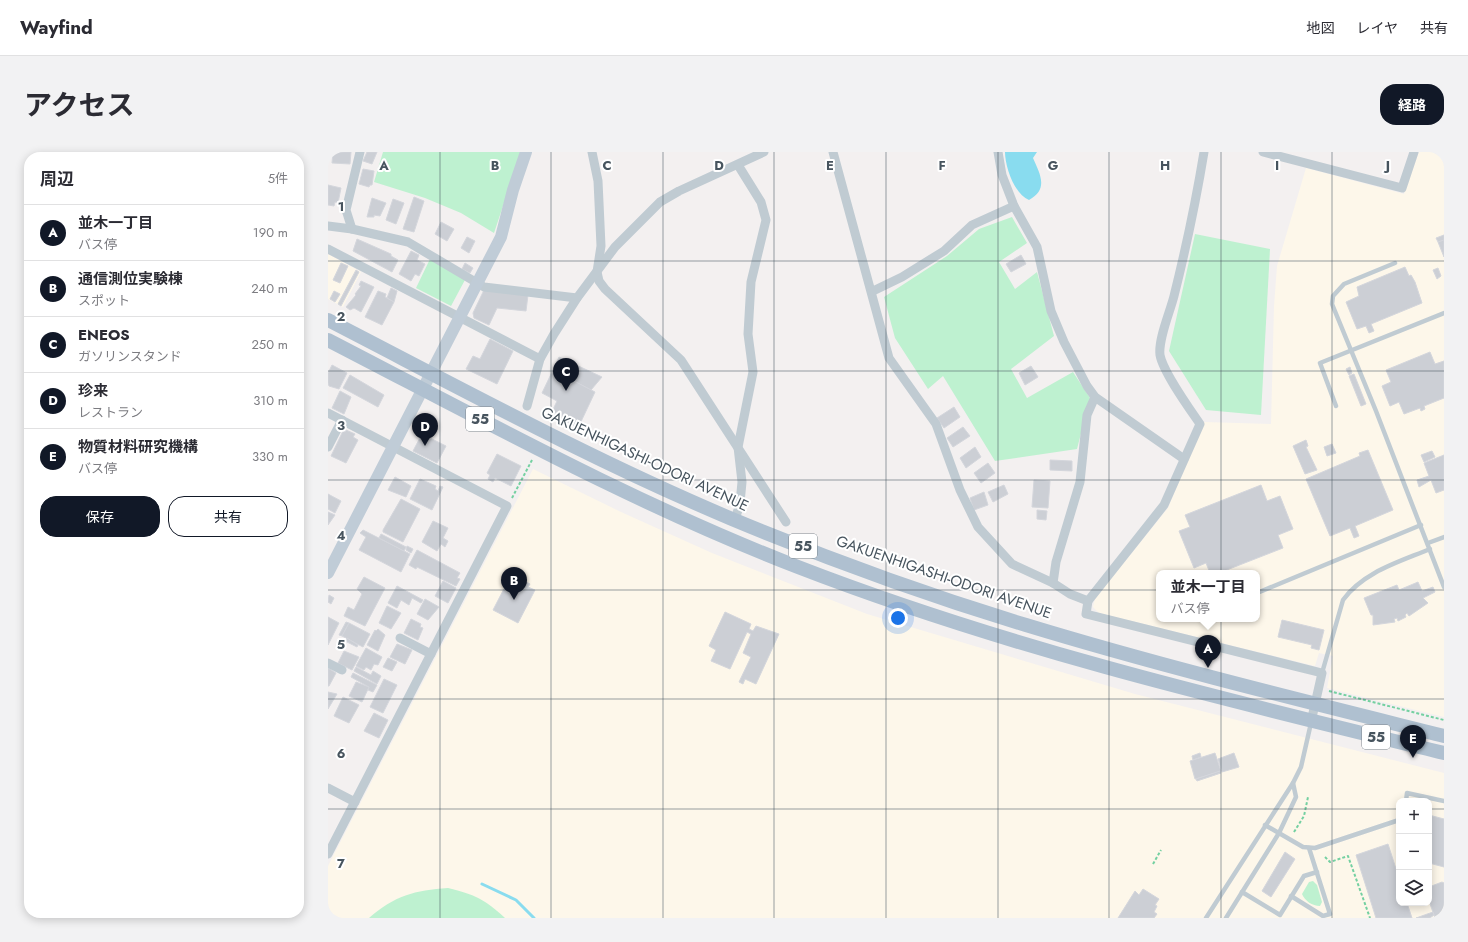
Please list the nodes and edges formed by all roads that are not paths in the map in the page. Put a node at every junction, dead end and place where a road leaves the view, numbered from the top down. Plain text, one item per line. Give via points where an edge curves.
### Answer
1 (360, 152) edge
2 (526, 152) edge
3 (592, 152) edge
4 (764, 152) edge
5 (833, 152) edge
6 (998, 152) edge
7 (1204, 152) edge
8 (1263, 152) edge
9 (1414, 152) edge
10 (738, 165) junction
11 (1014, 206) junction
12 (328, 226) edge
13 (352, 229) junction
14 (328, 249) edge
15 (1395, 263) dead end
16 (597, 272) junction
17 (478, 283) junction
18 (873, 292) junction
19 (577, 298) junction
20 (1444, 313) edge
21 (460, 318) junction
22 (328, 320) edge
23 (328, 340) edge
24 (1351, 350) junction
25 (540, 359) junction
26 (431, 374) junction
27 (423, 389) junction
28 (1095, 397) junction
29 (526, 406) dead end
30 (1336, 406) dead end
31 (328, 413) edge
32 (342, 420) junction
33 (393, 445) junction
34 (328, 447) edge
35 (738, 447) junction
36 (1184, 459) junction
37 (734, 520) junction
38 (786, 522) dead end
39 (1421, 525) junction
40 (1444, 537) edge
41 (1428, 543) junction
42 (1430, 549) junction
43 (328, 572) edge
44 (1053, 583) junction
45 (1444, 587) edge
46 (1260, 592) edge
47 (1088, 601) junction
48 (400, 638) dead end
49 (431, 654) junction
50 (328, 663) edge
51 (342, 670) dead end
52 (1322, 673) junction
53 (1315, 703) junction
54 (1311, 722) junction
55 (1444, 736) edge
56 (1444, 753) edge
57 (1293, 783) junction
58 (328, 788) edge
59 (1406, 798) edge
60 (1432, 798) edge
61 (1432, 798) edge
62 (1444, 801) edge
63 (355, 802) junction
64 (1396, 821) edge
65 (1265, 825) junction
66 (1279, 834) junction
67 (1309, 848) junction
68 (328, 854) edge
69 (1317, 872) junction
70 (1242, 892) junction
71 (1291, 896) junction
72 (1206, 918) edge
73 (1226, 918) edge

1 - 13 street via 346,210
2 - 17 street via 512,190 501,237
3 - 16 street via 598,181 601,246
4 - 10 street
5 - 18 street
6 - 11 street via 1002,175
7 - 36 street via 1192,222 1160,346 1160,356 1165,369 1200,424
8 - 9 street via 1402,188
10 - 16 street via 660,202 615,247
10 - 35 street via 761,202 766,220 751,282 748,334 753,372
11 - 18 street via 972,225 944,251 902,278
11 - 28 street via 1037,247 1052,311 1064,342
12 - 13 street
13 - 17 street via 408,242
14 - 21 street
15 - 24 lane via 1344,284 1333,296 1332,304
16 - 19 street
16 - 35 street via 599,281 605,289 681,360
17 - 19 street via 484,287
17 - 21 street
18 - 44 street via 889,358 936,424 960,490 978,526 1012,564
19 - 25 street
20 - 24 lane
21 - 25 street
21 - 26 street
22 - 26 main road, GAKUENHIGASHI-ODORI AVENUE / 55
23 - 27 main road, 55
24 - 30 lane via 1320,363
24 - 39 lane
25 - 29 street
26 - 27 street
26 - 37 main road, GAKUENHIGASHI-ODORI AVENUE / 55 via 635,476
27 - 33 street
27 - 54 main road, 55 via 596,479 798,567 944,620 1072,658
28 - 36 street
28 - 44 street via 1087,415 1080,482 1056,562
31 - 32 street
32 - 33 street
32 - 34 street
33 - 43 street
33 - 49 street via 508,506
35 - 37 street via 742,482 740,503
35 - 38 street
36 - 47 street via 1164,505
37 - 53 main road, GAKUENHIGASHI-ODORI AVENUE / 55 via 880,576 1024,624 1108,649
39 - 41 lane
39 - 46 lane
40 - 41 lane
41 - 42 lane
42 - 45 lane
42 - 52 lane via 1385,568 1350,590 1343,600
44 - 47 street via 1070,594
47 - 52 street via 1086,614
48 - 49 street
49 - 63 street
50 - 51 street
52 - 53 street
53 - 54 street
53 - 55 main road, GAKUENHIGASHI-ODORI AVENUE / 55
54 - 56 main road, 55
54 - 57 lane via 1300,767
57 - 65 lane
57 - 66 lane via 1296,797
58 - 63 street
59 - 61 lane via 1407,792
60 - 62 lane
63 - 68 street
64 - 67 lane
65 - 66 lane
65 - 72 lane
66 - 67 lane
66 - 70 lane
67 - 69 lane
69 - 71 lane via 1304,876
69 - 71 lane via 1330,914 1323,916
70 - 71 lane via 1280,915
70 - 73 lane

